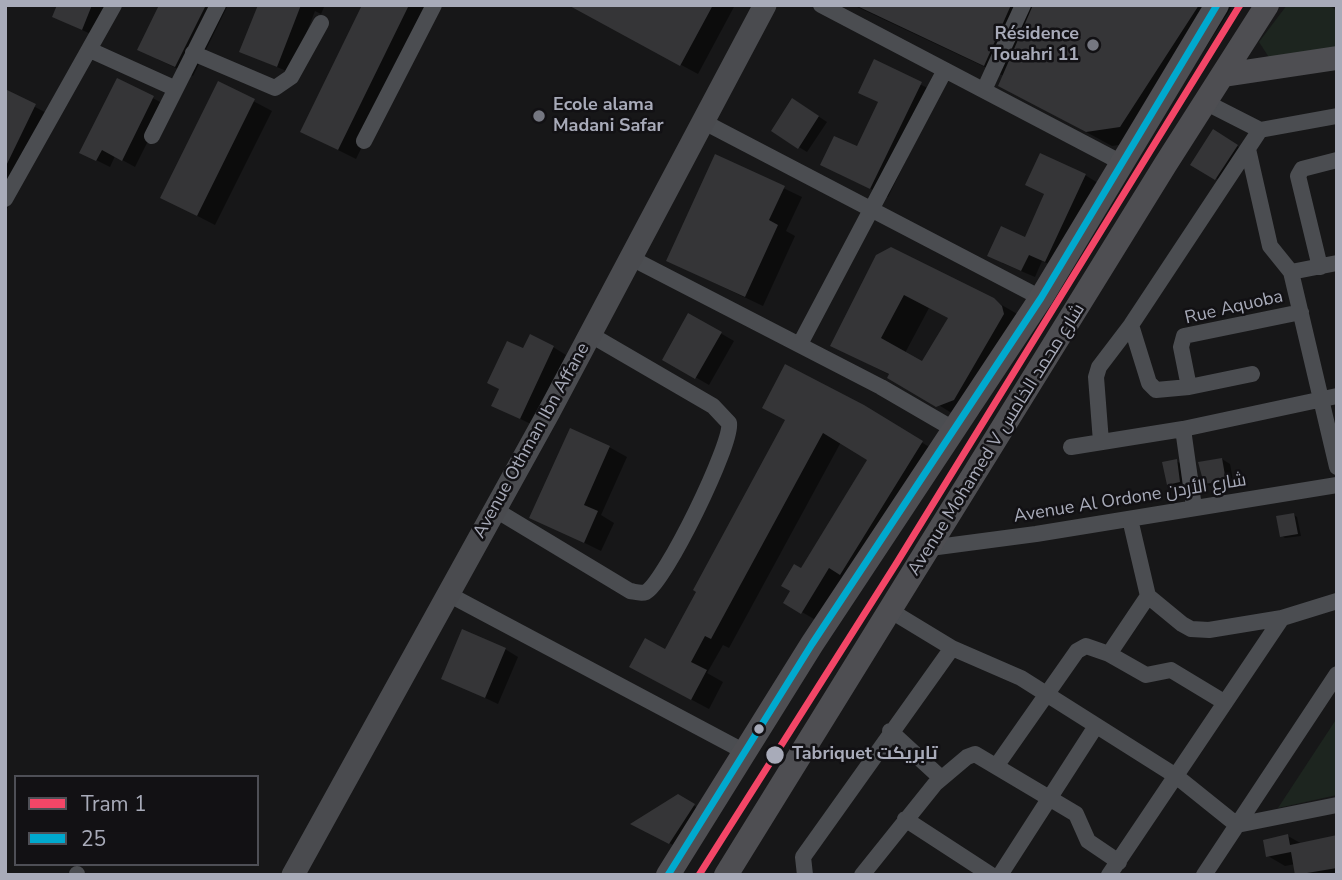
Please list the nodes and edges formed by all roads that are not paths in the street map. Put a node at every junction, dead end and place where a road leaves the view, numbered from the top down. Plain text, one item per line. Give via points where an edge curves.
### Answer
1 (114, 5) edge
2 (218, 5) edge
3 (435, 5) edge
4 (765, 5) edge
5 (821, 5) edge
6 (1023, 5) edge
7 (1217, 5) edge
8 (1267, 5) edge
9 (321, 23) dead end
10 (90, 50) junction
11 (193, 53) junction
12 (1337, 58) edge
13 (945, 70) junction
14 (1224, 75) junction
15 (174, 88) junction
16 (984, 90) junction
17 (1205, 102) junction
18 (1337, 116) edge
19 (702, 121) junction
20 (1260, 131) junction
21 (152, 136) dead end
22 (364, 141) dead end
23 (1248, 149) junction
24 (1337, 160) edge
25 (1124, 164) junction
26 (5, 199) edge
27 (871, 207) junction
28 (631, 258) junction
29 (1337, 263) edge
30 (1320, 267) junction
31 (1291, 272) junction
32 (1041, 298) junction
33 (1301, 312) junction
34 (1131, 325) junction
35 (591, 335) junction
36 (800, 344) junction
37 (1252, 374) dead end
38 (1189, 387) junction
39 (1330, 399) edge
40 (1183, 429) junction
41 (955, 430) junction
42 (1101, 442) junction
43 (1071, 447) dead end
44 (1337, 467) edge
45 (1337, 485) edge
46 (1194, 508) junction
47 (494, 509) junction
48 (1130, 519) junction
49 (930, 548) junction
50 (448, 594) junction
51 (1148, 596) junction
52 (1337, 601) edge
53 (891, 611) junction
54 (1282, 618) junction
55 (952, 648) junction
56 (1109, 654) junction
57 (1337, 674) edge
58 (1048, 694) junction
59 (1224, 702) junction
60 (1096, 726) junction
61 (890, 731) junction
62 (746, 752) junction
63 (997, 765) junction
64 (1176, 776) junction
65 (942, 778) junction
66 (1049, 800) junction
67 (1337, 805) edge
68 (905, 819) junction
69 (1237, 825) junction
70 (1114, 868) edge
71 (293, 875) edge
72 (668, 875) edge
73 (726, 875) edge
74 (805, 875) edge
75 (863, 875) edge
76 (991, 875) edge
77 (1000, 875) edge
78 (1204, 875) edge

1 - 10 street
2 - 11 street
3 - 22 street
4 - 19 street, Avenue Othman Ibn Affane
5 - 13 street
6 - 16 street
7 - 25 main road
8 - 14 main road, Avenue Mohamed V شارع محمد الخامس
9 - 11 street via 291,77 275,88
10 - 15 street
10 - 26 street
11 - 15 street
12 - 14 main road
13 - 16 street
13 - 27 street
14 - 17 main road, Avenue Mohamed V شارع محمد الخامس
15 - 21 street
16 - 25 street
17 - 20 street
17 - 49 main road, Avenue Mohamed V شارع محمد الخامس
18 - 20 street
19 - 27 street
19 - 28 street, Avenue Othman Ibn Affane
20 - 23 street
23 - 31 street via 1269,246
23 - 34 street
24 - 30 street via 1301,169 1298,176
25 - 32 main road
27 - 32 street
27 - 36 street
28 - 35 street, Avenue Othman Ibn Affane
28 - 36 street
29 - 30 street
30 - 31 street
31 - 33 street
32 - 41 main road
33 - 38 street, Rue Aquoba via 1184,336 1181,346
33 - 39 street
34 - 38 street via 1152,387 1162,391
34 - 42 street via 1097,373
35 - 47 street, Avenue Othman Ibn Affane
35 - 47 street via 713,406 729,423 724,449 669,562 650,589 630,591
36 - 41 street
37 - 38 street
39 - 40 street
39 - 44 street
40 - 42 street
40 - 46 street
41 - 62 main road
42 - 43 street
45 - 46 street, Avenue Al Ordone شارع الأردن
46 - 48 street, Avenue Al Ordone شارع الأردن
47 - 50 street, Avenue Othman Ibn Affane
48 - 49 street, Avenue Al Ordone شارع الأردن
48 - 51 street
49 - 53 main road, Avenue Mohamed V شارع محمد الخامس
50 - 62 street
50 - 71 street, Avenue Othman Ibn Affane
51 - 54 street via 1182,624 1199,631
51 - 56 street
52 - 54 street
53 - 55 street
53 - 73 main road, Avenue Mohamed V شارع محمد الخامس
54 - 59 street
55 - 58 street via 1021,677
55 - 61 street
56 - 58 street via 1081,648
56 - 59 street via 1146,675 1171,670
57 - 69 street
58 - 60 street
58 - 63 street
59 - 64 street
60 - 64 street
60 - 66 street
61 - 65 street
61 - 74 street via 803,857
62 - 72 main road
63 - 65 street via 972,755
63 - 66 street
64 - 69 street
64 - 70 street
65 - 68 street
66 - 70 street via 1076,814 1088,841
66 - 77 street
67 - 69 street
68 - 75 street
68 - 76 street
69 - 78 street

